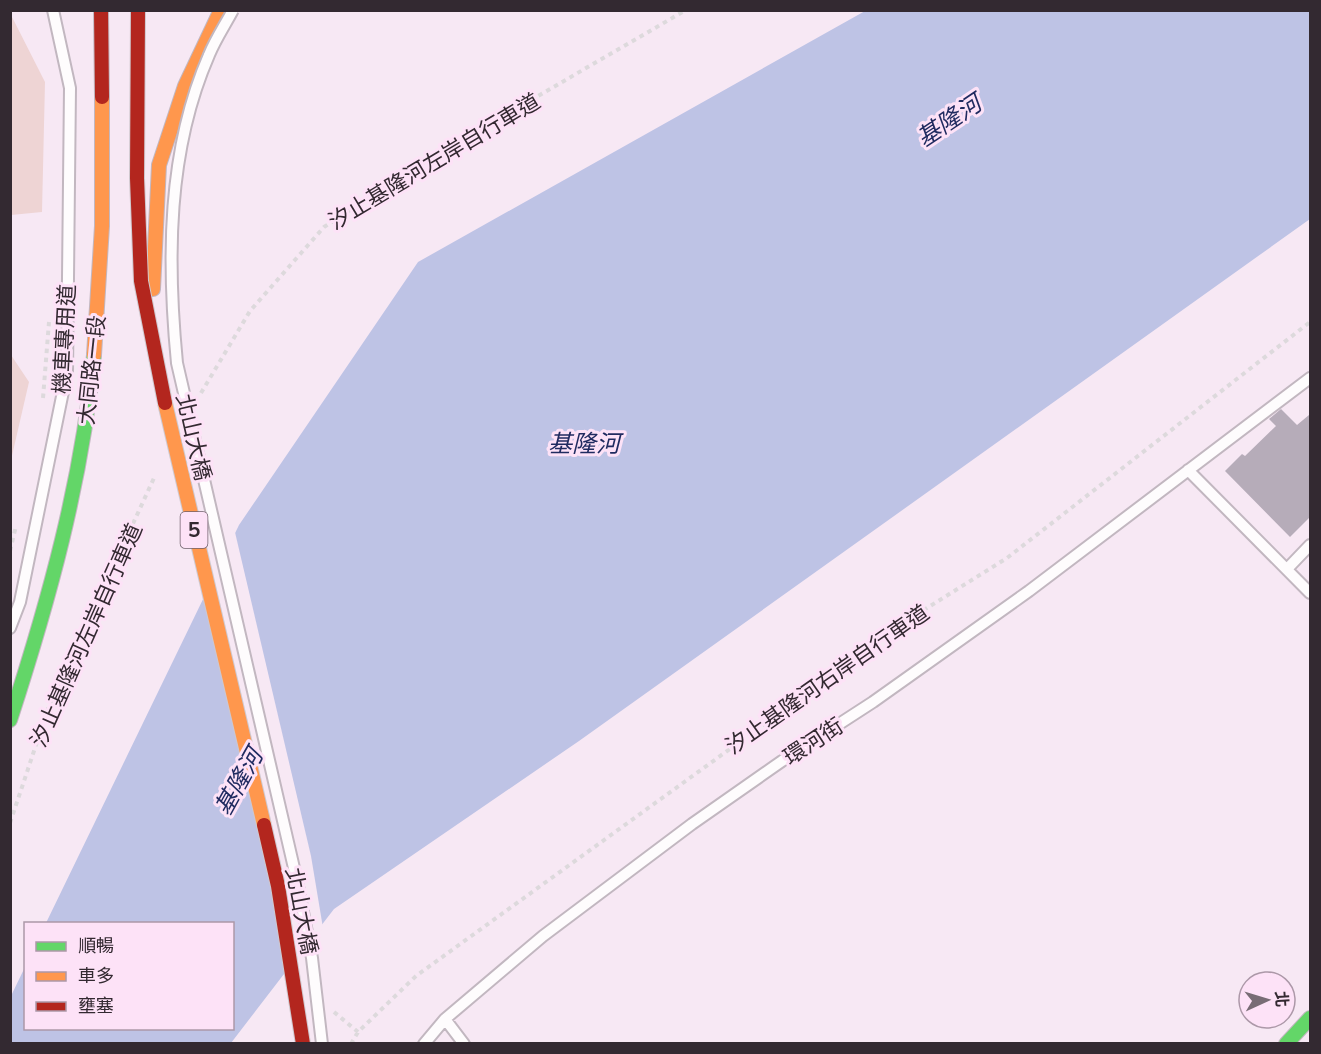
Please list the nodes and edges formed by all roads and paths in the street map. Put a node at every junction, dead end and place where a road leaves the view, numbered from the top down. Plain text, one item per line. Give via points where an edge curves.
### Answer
1 (53, 10) edge
2 (101, 10) edge
3 (138, 10) edge
4 (221, 10) edge
5 (233, 10) edge
6 (686, 10) edge
7 (49, 314) dead end
8 (1311, 322) edge
9 (1311, 378) edge
10 (160, 383) junction
11 (204, 387) dead end
12 (42, 403) dead end
13 (1188, 470) junction
14 (152, 482) dead end
15 (18, 517) dead end
16 (1311, 545) edge
17 (10, 551) edge
18 (1287, 569) junction
19 (1311, 593) edge
20 (10, 628) edge
21 (10, 720) edge
22 (10, 823) edge
23 (318, 999) junction
24 (1311, 1018) edge
25 (445, 1019) junction
26 (358, 1032) junction
27 (303, 1044) edge
28 (322, 1044) edge
29 (351, 1044) edge
30 (424, 1044) edge
31 (464, 1044) edge
32 (1286, 1044) edge

1 - 20 lane, 機車專用道 via 70,88 67,372 20,602
2 - 21 main road, 大同路一段 via 102,216 96,338 84,439 65,542
3 - 10 main road, 北山大橋 / 5, bridge via 136,178 141,281
4 - 10 main road, bridge via 185,86 159,165 153,298
5 - 23 lane, 北山大橋, bridge via 209,54 188,117 173,205 170,292 177,363 297,881
6 - 11 path, 汐止基隆河左岸自行車道 via 421,164 324,227 250,311
7 - 12 path
8 - 26 path, 汐止基隆河右岸自行車道 via 1007,558 911,618 416,976
9 - 13 lane, 環河街
10 - 27 main road, 北山大橋 / 5, bridge via 278,886
13 - 18 lane
13 - 25 lane, 環河街 via 873,702 692,824 543,936
14 - 22 path, 汐止基隆河左岸自行車道 via 49,706
15 - 17 path
16 - 18 lane
18 - 19 lane
23 - 26 path
23 - 28 lane, 北山大橋, bridge
24 - 32 main road
25 - 30 lane, 環河街
25 - 31 lane
26 - 29 path, 汐止基隆河右岸自行車道

